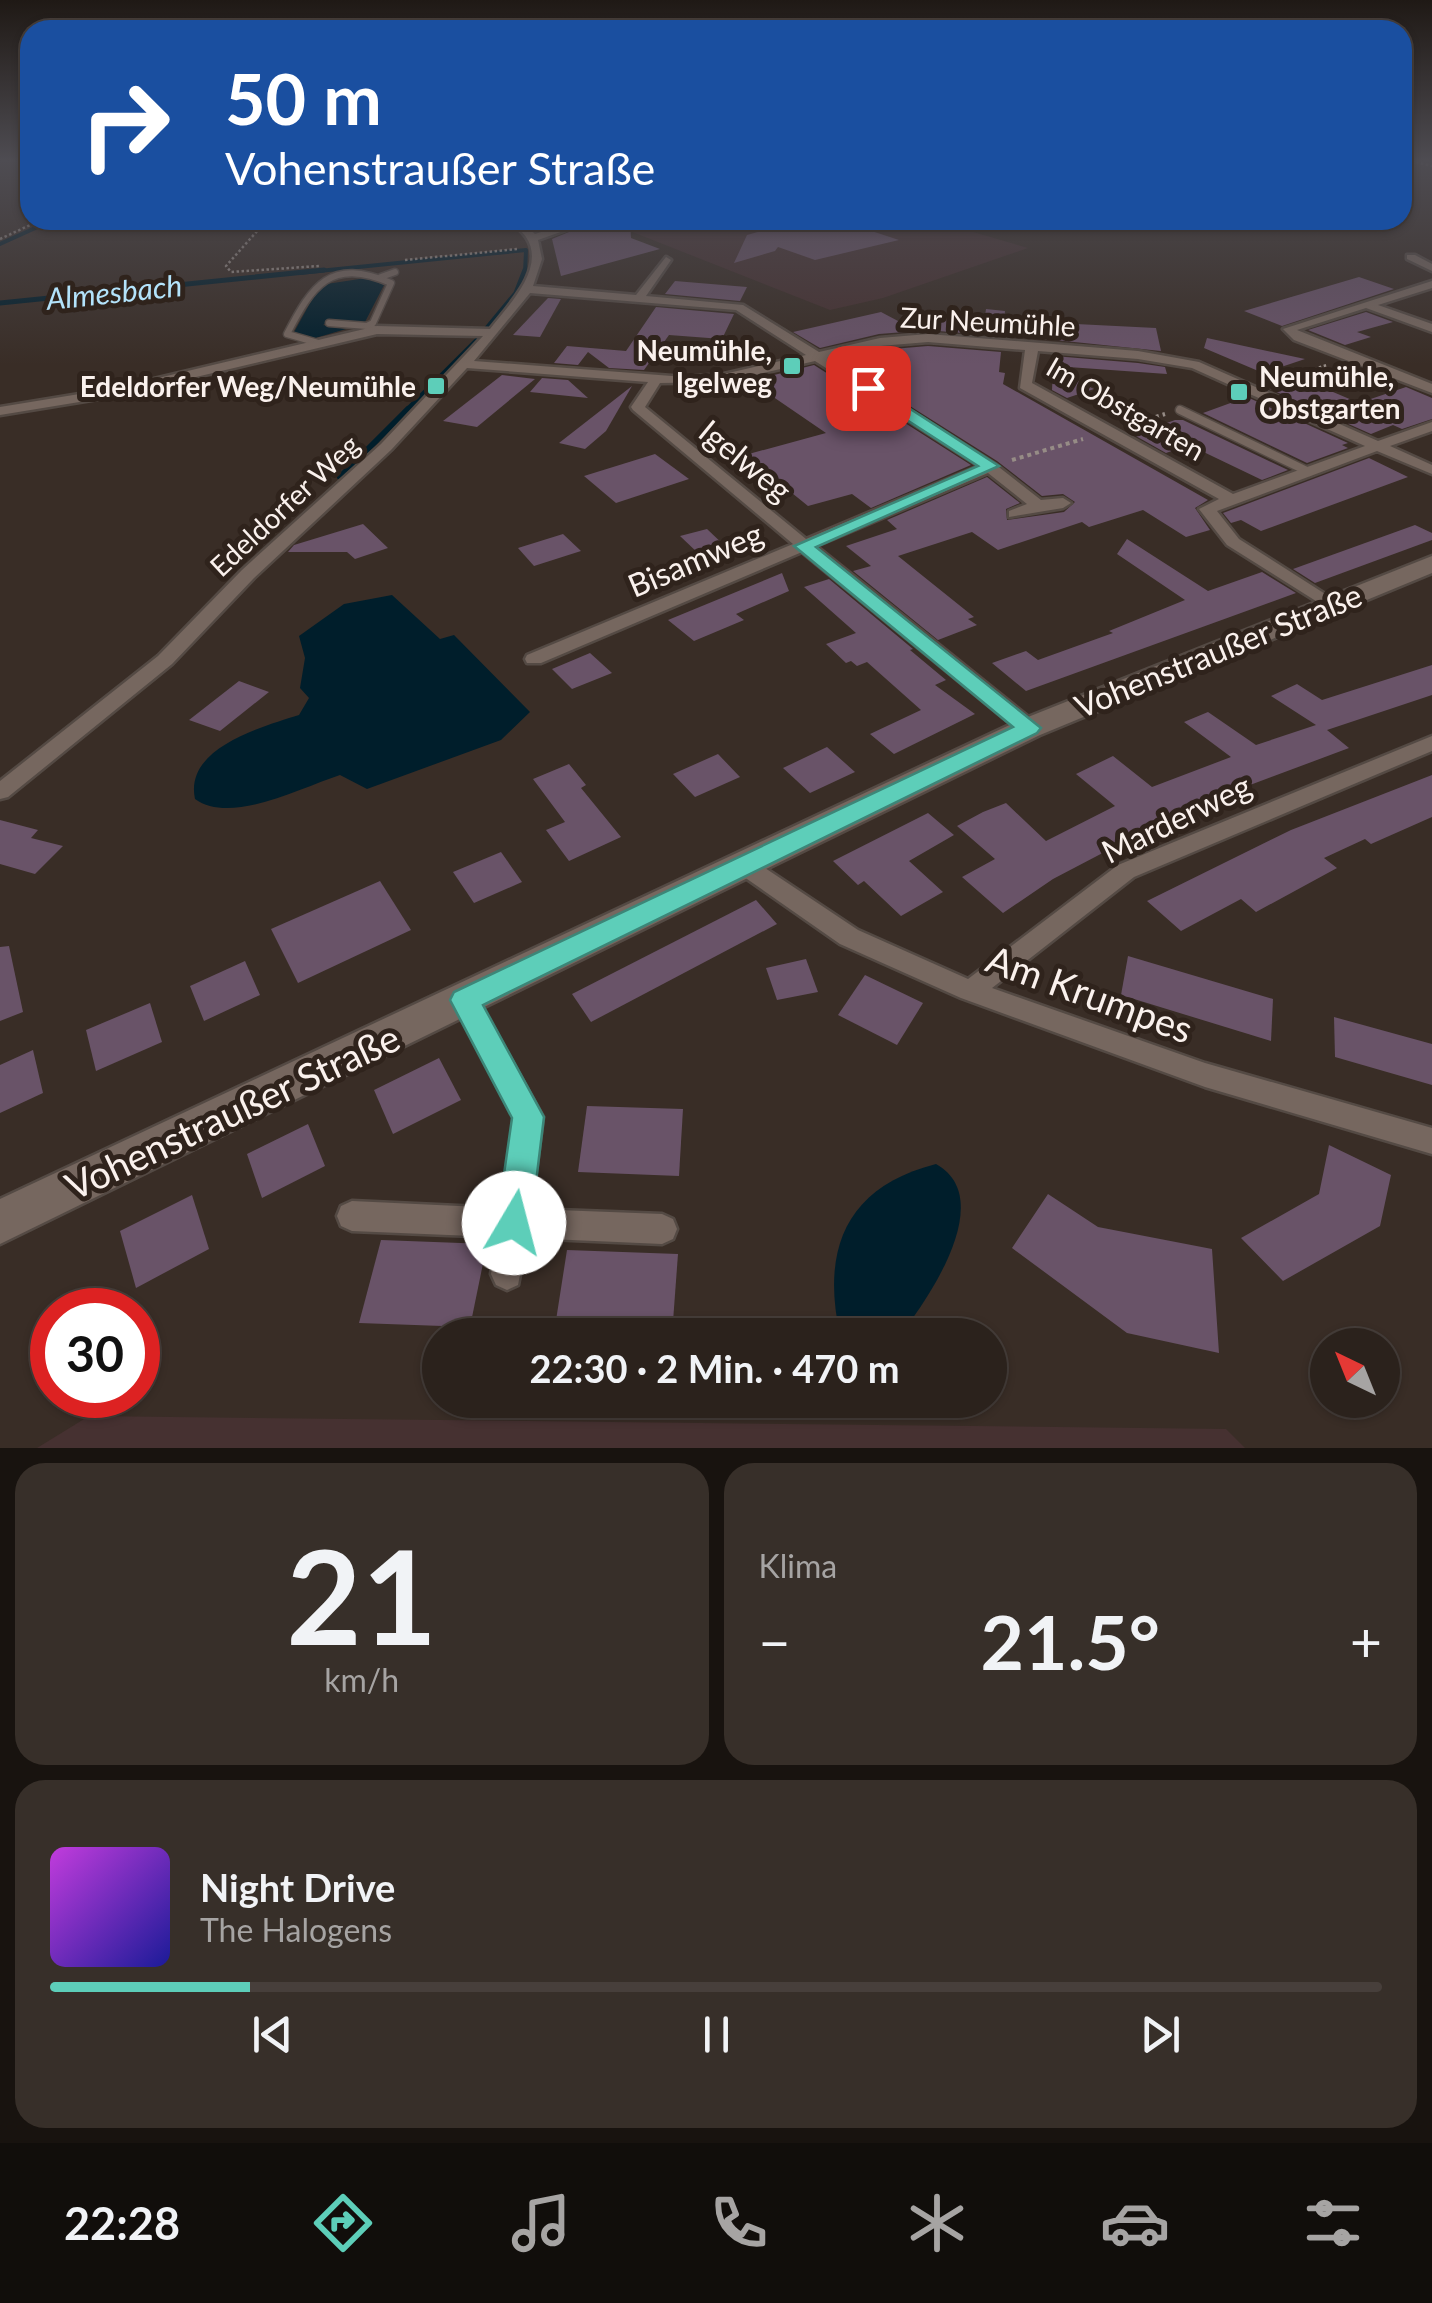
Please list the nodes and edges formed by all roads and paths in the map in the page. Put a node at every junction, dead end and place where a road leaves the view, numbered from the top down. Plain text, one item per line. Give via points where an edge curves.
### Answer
1 (525, 230) edge
2 (558, 230) edge
3 (533, 238) junction
4 (1411, 257) dead end
5 (666, 260) dead end
6 (1432, 268) edge
7 (396, 272) dead end
8 (381, 277) junction
9 (1432, 284) edge
10 (526, 289) junction
11 (639, 298) junction
12 (1365, 304) junction
13 (329, 323) dead end
14 (372, 328) junction
15 (1432, 328) edge
16 (493, 332) junction
17 (318, 343) junction
18 (1032, 347) junction
19 (819, 357) junction
20 (464, 364) junction
21 (656, 380) junction
22 (1432, 389) edge
23 (1180, 410) dead end
24 (0, 411) edge
25 (1432, 426) edge
26 (1379, 446) junction
27 (990, 466) junction
28 (1432, 470) edge
29 (1309, 472) junction
30 (1232, 500) junction
31 (1063, 503) dead end
32 (1038, 505) junction
33 (1014, 514) dead end
34 (803, 546) junction
35 (1432, 564) edge
36 (1327, 604) junction
37 (534, 659) dead end
38 (1029, 728) junction
39 (1432, 743) edge
40 (0, 792) edge
41 (745, 866) junction
42 (970, 991) junction
43 (465, 1000) junction
44 (1432, 1141) edge
45 (352, 1216) dead end
46 (0, 1222) edge
47 (514, 1223) junction
48 (662, 1229) dead end
49 (507, 1274) dead end

1 - 3 street
2 - 3 street
3 - 10 street, Edeldorfer Weg via 537,259
4 - 6 street
5 - 11 street
7 - 8 lane
8 - 14 lane via 390,283
8 - 17 lane via 316,284 287,334
9 - 12 street
10 - 11 street
10 - 16 street, Edeldorfer Weg
11 - 19 street via 740,307
12 - 15 street
12 - 22 street via 1289,329
13 - 14 lane
14 - 16 street
14 - 17 street
16 - 20 street, Edeldorfer Weg
17 - 24 street via 100,395
18 - 19 street, Zur Neumühle via 916,339
18 - 26 street, Zur Neumühle via 1194,365
18 - 30 street, Im Obstgarten via 1025,386
19 - 21 street, Zur Neumühle via 724,378
19 - 27 street
20 - 21 street, Zur Neumühle
20 - 40 street, Edeldorfer Weg via 165,660
21 - 34 street, Igelweg via 638,407
23 - 29 lane
25 - 26 street
26 - 28 street, Zur Neumühle
26 - 29 street
27 - 32 street
27 - 34 street, Bisamweg
29 - 30 street
30 - 36 street, Im Obstgarten via 1207,509 1232,542
31 - 32 street
32 - 33 street
34 - 37 street, Bisamweg
34 - 38 street, Igelweg
35 - 36 main road, Vohenstraußer Straße
36 - 38 main road, Vohenstraußer Straße
38 - 41 main road, Vohenstraußer Straße
39 - 42 street, Marderweg via 1126,871
41 - 42 street, Am Krumpes via 849,937
41 - 43 main road, Vohenstraußer Straße
42 - 44 street, Am Krumpes via 1206,1075
43 - 46 main road, Vohenstraußer Straße
43 - 47 street via 528,1117
45 - 47 street
47 - 48 street
47 - 49 street

